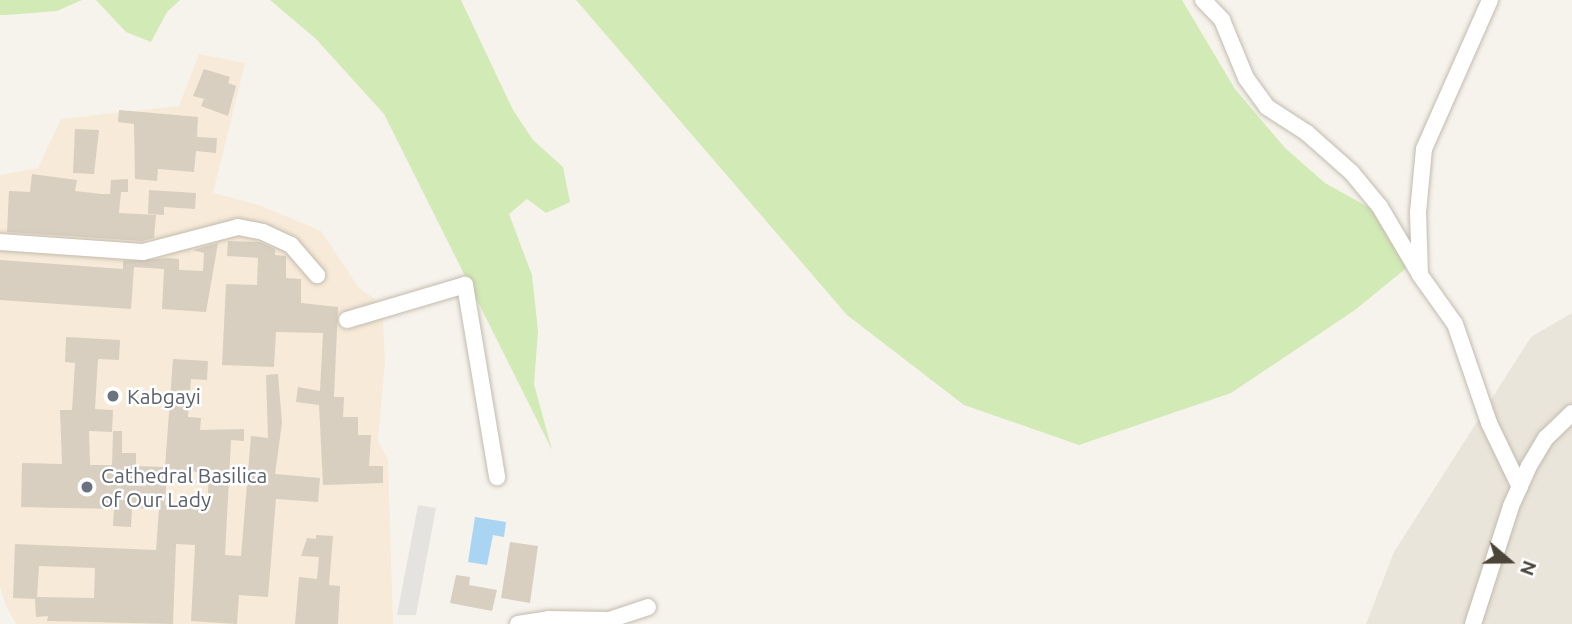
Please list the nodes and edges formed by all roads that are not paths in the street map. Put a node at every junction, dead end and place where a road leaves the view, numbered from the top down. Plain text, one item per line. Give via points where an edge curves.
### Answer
1 (1203, 0) edge
2 (1490, 0) edge
3 (0, 242) edge
4 (317, 275) dead end
5 (1420, 275) junction
6 (348, 320) dead end
7 (1572, 413) edge
8 (497, 477) dead end
9 (1520, 487) junction
10 (649, 607) dead end
11 (518, 624) edge
12 (1473, 624) edge

1 - 5 street via 1222,20 1246,78 1267,107 1307,133 1352,173 1380,207
2 - 5 street via 1424,149 1418,212
3 - 4 street via 143,251 238,227 291,245
5 - 9 street via 1455,324 1489,423
6 - 8 street via 465,285
7 - 9 street via 1541,444
9 - 12 street
10 - 11 street via 609,620 549,619

